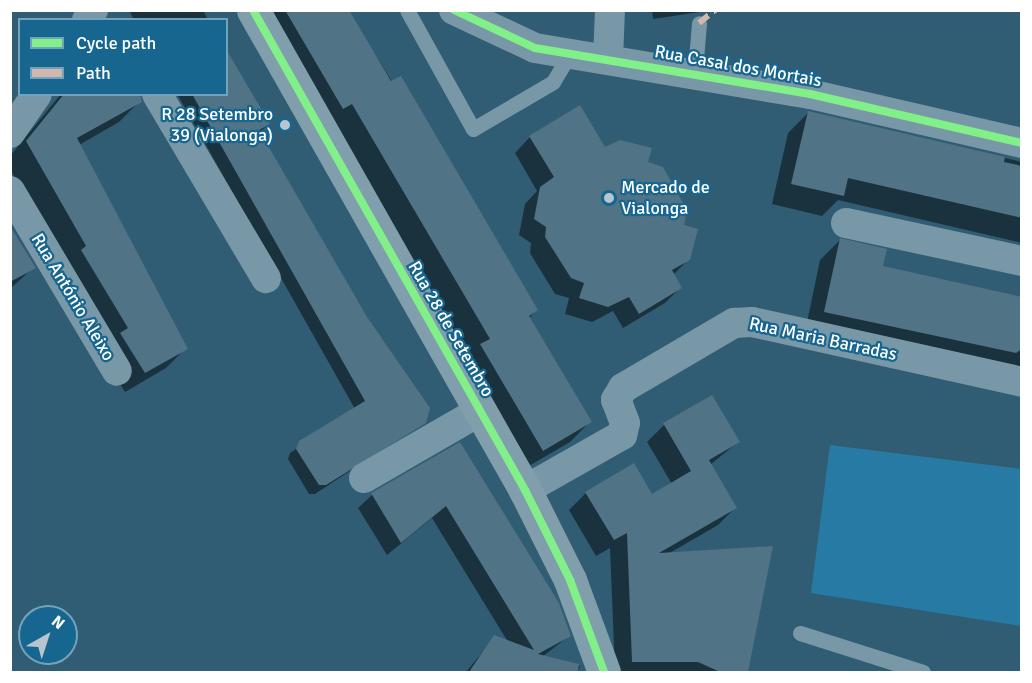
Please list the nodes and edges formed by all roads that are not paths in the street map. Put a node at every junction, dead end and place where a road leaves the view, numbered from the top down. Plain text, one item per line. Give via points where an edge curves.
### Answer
1 (253, 10) edge
2 (407, 10) edge
3 (454, 10) edge
4 (610, 10) edge
5 (699, 23) dead end
6 (570, 54) junction
7 (608, 58) junction
8 (695, 71) junction
9 (35, 96) edge
10 (158, 96) edge
11 (10, 133) edge
12 (1022, 143) edge
13 (10, 191) edge
14 (846, 223) dead end
15 (1022, 261) edge
16 (266, 278) dead end
17 (117, 371) dead end
18 (1022, 382) edge
19 (480, 411) junction
20 (364, 478) dead end
21 (525, 490) junction
22 (800, 633) dead end
23 (604, 672) edge
24 (923, 672) edge

1 - 19 street, Rua 28 de Setembro
2 - 6 lane via 473,129 553,82
3 - 6 street, Rua Casal dos Mortais via 519,44
4 - 7 street
5 - 8 lane
6 - 7 street, Rua Casal dos Mortais
7 - 8 street, Rua Casal dos Mortais
8 - 12 street, Rua Casal dos Mortais
9 - 11 street
10 - 16 street
13 - 17 street, Rua António Aleixo
14 - 15 street
18 - 21 street, Rua Maria Barradas via 752,322 734,323 623,388 616,400 625,423 622,435
19 - 20 street
19 - 21 street, Rua 28 de Setembro
21 - 23 street, Rua 28 de Setembro via 570,580
22 - 24 lane

